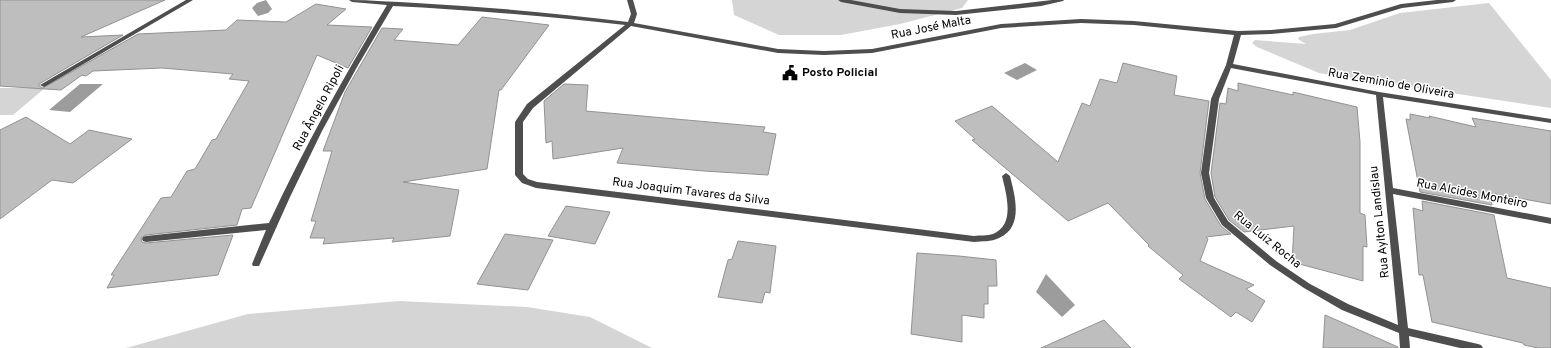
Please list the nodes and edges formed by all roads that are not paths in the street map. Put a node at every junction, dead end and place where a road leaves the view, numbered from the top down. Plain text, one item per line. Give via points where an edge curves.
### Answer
1 (190, 0) edge
2 (352, 0) edge
3 (630, 0) edge
4 (841, 0) edge
5 (1061, 0) edge
6 (1454, 0) edge
7 (391, 4) junction
8 (630, 24) junction
9 (1238, 33) junction
10 (1229, 64) junction
11 (44, 85) dead end
12 (1379, 94) junction
13 (1551, 121) edge
14 (1006, 176) dead end
15 (1389, 190) junction
16 (1551, 221) edge
17 (272, 226) junction
18 (146, 239) dead end
19 (256, 264) dead end
20 (1403, 331) junction
21 (1405, 348) edge
22 (1478, 348) edge

1 - 11 street
2 - 7 street, Rua José Malta
3 - 8 street via 634,14
4 - 5 street, Rua José Malta via 900,11 956,13
6 - 9 street, Rua José Malta via 1401,6 1336,26
7 - 8 street, Rua José Malta via 558,15
7 - 17 street, Rua Ângelo Ripoli via 327,116
8 - 9 street, Rua José Malta via 778,51 824,53 872,50 1001,26 1081,21 1134,23
8 - 14 street, Rua Joaquim Tavares da Silva via 524,113 519,122 519,175 525,181 536,185 974,239 995,236 1005,231 1011,221 1013,210
9 - 10 street, Rua Luiz Rocha
10 - 12 street, Rua Zeminio de Oliveira
10 - 20 street, Rua Luiz Rocha via 1214,99 1205,173 1210,198 1225,223 1273,263 1307,286 1345,307
12 - 13 street, Rua Zeminio de Oliveira
12 - 15 street, Rua Aylton Landislau
15 - 16 street, Rua Alcides Monteiro
15 - 20 street, Rua Aylton Landislau
17 - 18 street
17 - 19 street, Rua Ângelo Ripoli
20 - 21 street, Rua Aylton Landislau
20 - 22 street, Rua Luiz Rocha

